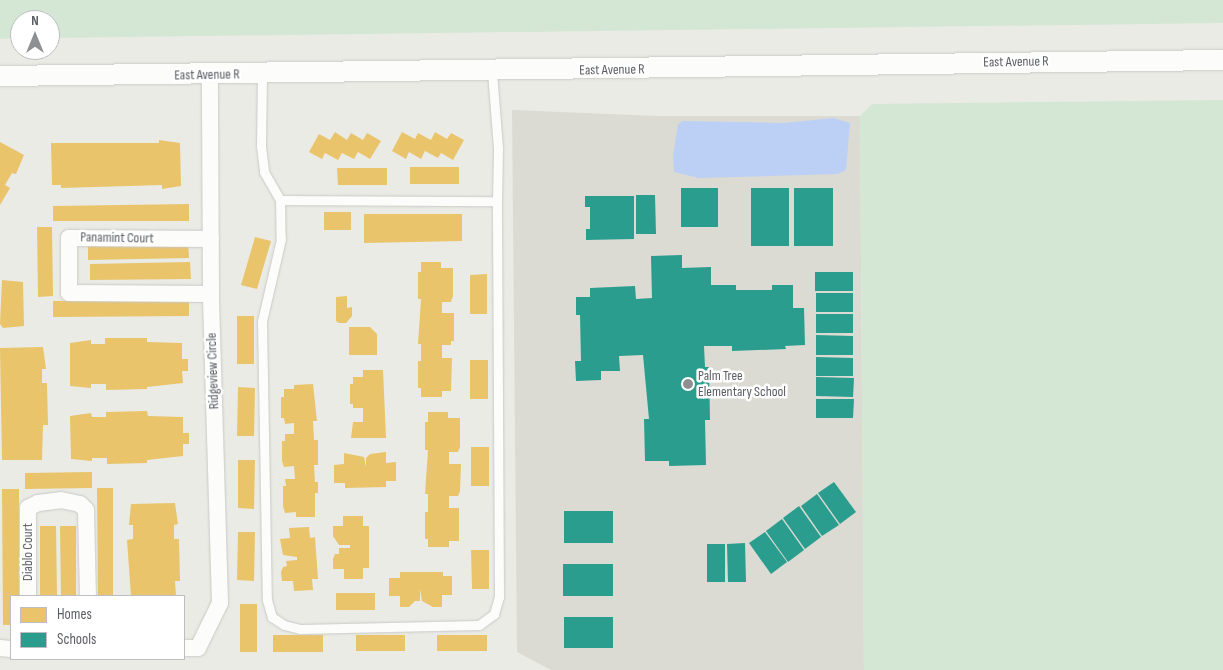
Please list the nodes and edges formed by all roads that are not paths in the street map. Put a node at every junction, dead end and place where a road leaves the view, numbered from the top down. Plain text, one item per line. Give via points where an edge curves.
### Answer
1 (1223, 60) edge
2 (492, 71) junction
3 (262, 74) junction
4 (210, 75) junction
5 (0, 76) edge
6 (280, 200) junction
7 (497, 201) junction
8 (211, 239) junction
9 (211, 294) junction
10 (28, 595) edge
11 (88, 595) edge
12 (185, 648) edge

1 - 2 street, East Avenue R
2 - 3 street, East Avenue R
2 - 7 lane via 498,148
3 - 4 street, East Avenue R
3 - 6 lane via 260,146 264,172
4 - 5 street, East Avenue R
4 - 8 street, Ridgeview Circle
6 - 7 lane
6 - 7 lane via 281,239 262,321 267,600 272,616 284,626 300,629 479,626 494,614 499,597
8 - 9 street, Ridgeview Circle
8 - 9 street, Panamint Court via 69,238 69,293
9 - 12 street, Ridgeview Circle via 220,603 198,648
10 - 11 street, Diablo Court via 28,508 38,503 61,500 80,504 86,510

